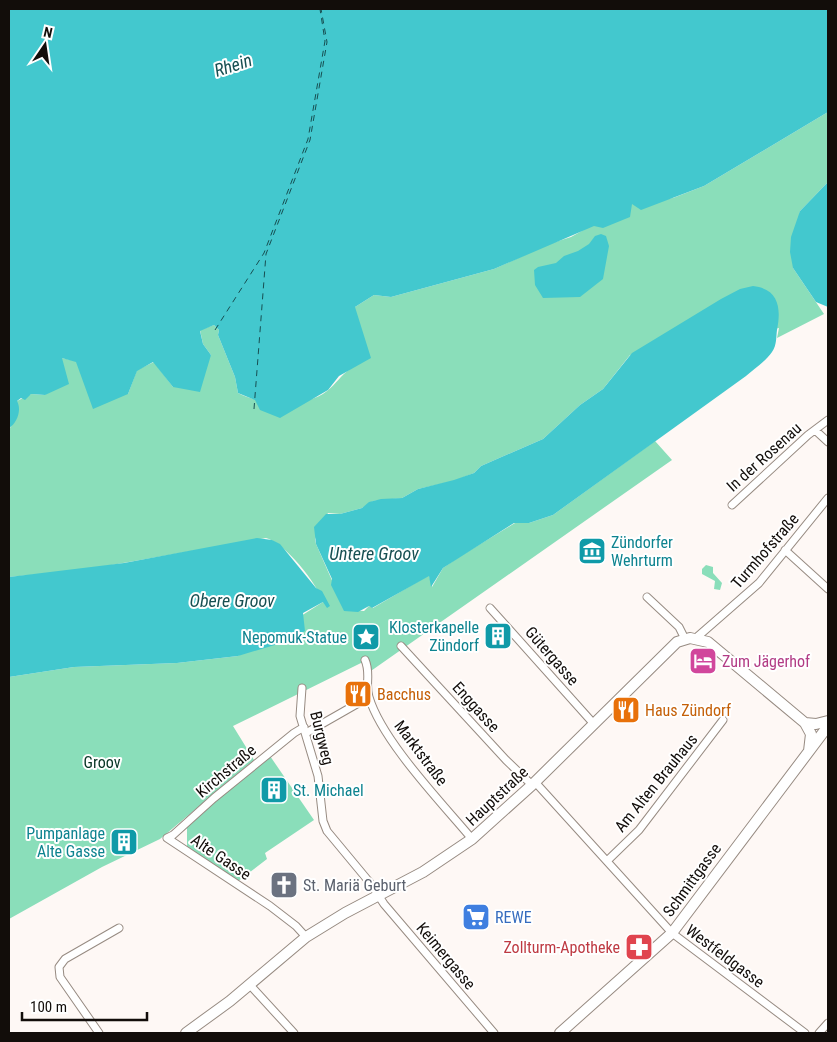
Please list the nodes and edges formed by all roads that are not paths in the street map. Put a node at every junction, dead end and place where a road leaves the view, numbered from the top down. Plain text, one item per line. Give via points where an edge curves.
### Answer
1 (828, 420) edge
2 (815, 430) junction
3 (828, 442) edge
4 (828, 498) edge
5 (732, 505) dead end
6 (785, 550) junction
7 (828, 589) edge
8 (647, 597) dead end
9 (490, 608) dead end
10 (690, 638) junction
11 (402, 646) dead end
12 (365, 660) dead end
13 (302, 688) dead end
14 (369, 697) junction
15 (724, 720) dead end
16 (828, 721) edge
17 (594, 723) junction
18 (805, 723) junction
19 (828, 726) edge
20 (305, 730) junction
21 (810, 751) junction
22 (533, 784) junction
23 (167, 838) joint
24 (472, 839) junction
25 (607, 861) junction
26 (378, 895) junction
27 (119, 928) dead end
28 (672, 933) junction
29 (306, 937) junction
30 (249, 984) junction
31 (828, 1023) edge
32 (99, 1033) edge
33 (186, 1033) edge
34 (294, 1033) edge
35 (494, 1033) edge
36 (560, 1033) edge
37 (805, 1033) edge
38 (819, 1033) edge

1 - 2 street, In der Rosenau
2 - 3 street, In der Rosenau
2 - 5 street, In der Rosenau
4 - 6 street, Turmhofstraße
6 - 7 street
6 - 10 street, Turmhofstraße via 759,583
8 - 10 street
9 - 17 street, Gütergasse
10 - 17 main road, Hauptstraße via 670,648
10 - 18 main road via 714,647
11 - 22 street, Enggasse via 506,760
12 - 14 street, Marktstraße
13 - 20 street, Burgweg via 300,716
14 - 20 street, Kirchstraße
14 - 24 street, Marktstraße via 403,756
15 - 25 street, Am Alten Brauhaus via 639,830
16 - 18 main road
17 - 22 main road, Hauptstraße
18 - 21 main road via 811,734
19 - 21 main road, Schmittgasse
20 - 23 street, Kirchstraße via 275,748
20 - 26 street, Burgweg via 318,776 325,826
21 - 28 main road, Schmittgasse
22 - 24 main road, Hauptstraße
22 - 25 street, Westfeldgasse
23 - 29 street, Alte Gasse via 270,906
24 - 26 main road, Hauptstraße via 423,872
25 - 28 street, Westfeldgasse
26 - 29 main road, Hauptstraße
26 - 35 street, Keimergasse
27 - 32 street via 65,960 59,967 60,977
28 - 36 main road, Schmittgasse
28 - 37 street, Westfeldgasse
29 - 30 main road, Hauptstraße
30 - 33 main road, Hauptstraße
30 - 34 street
31 - 38 street

